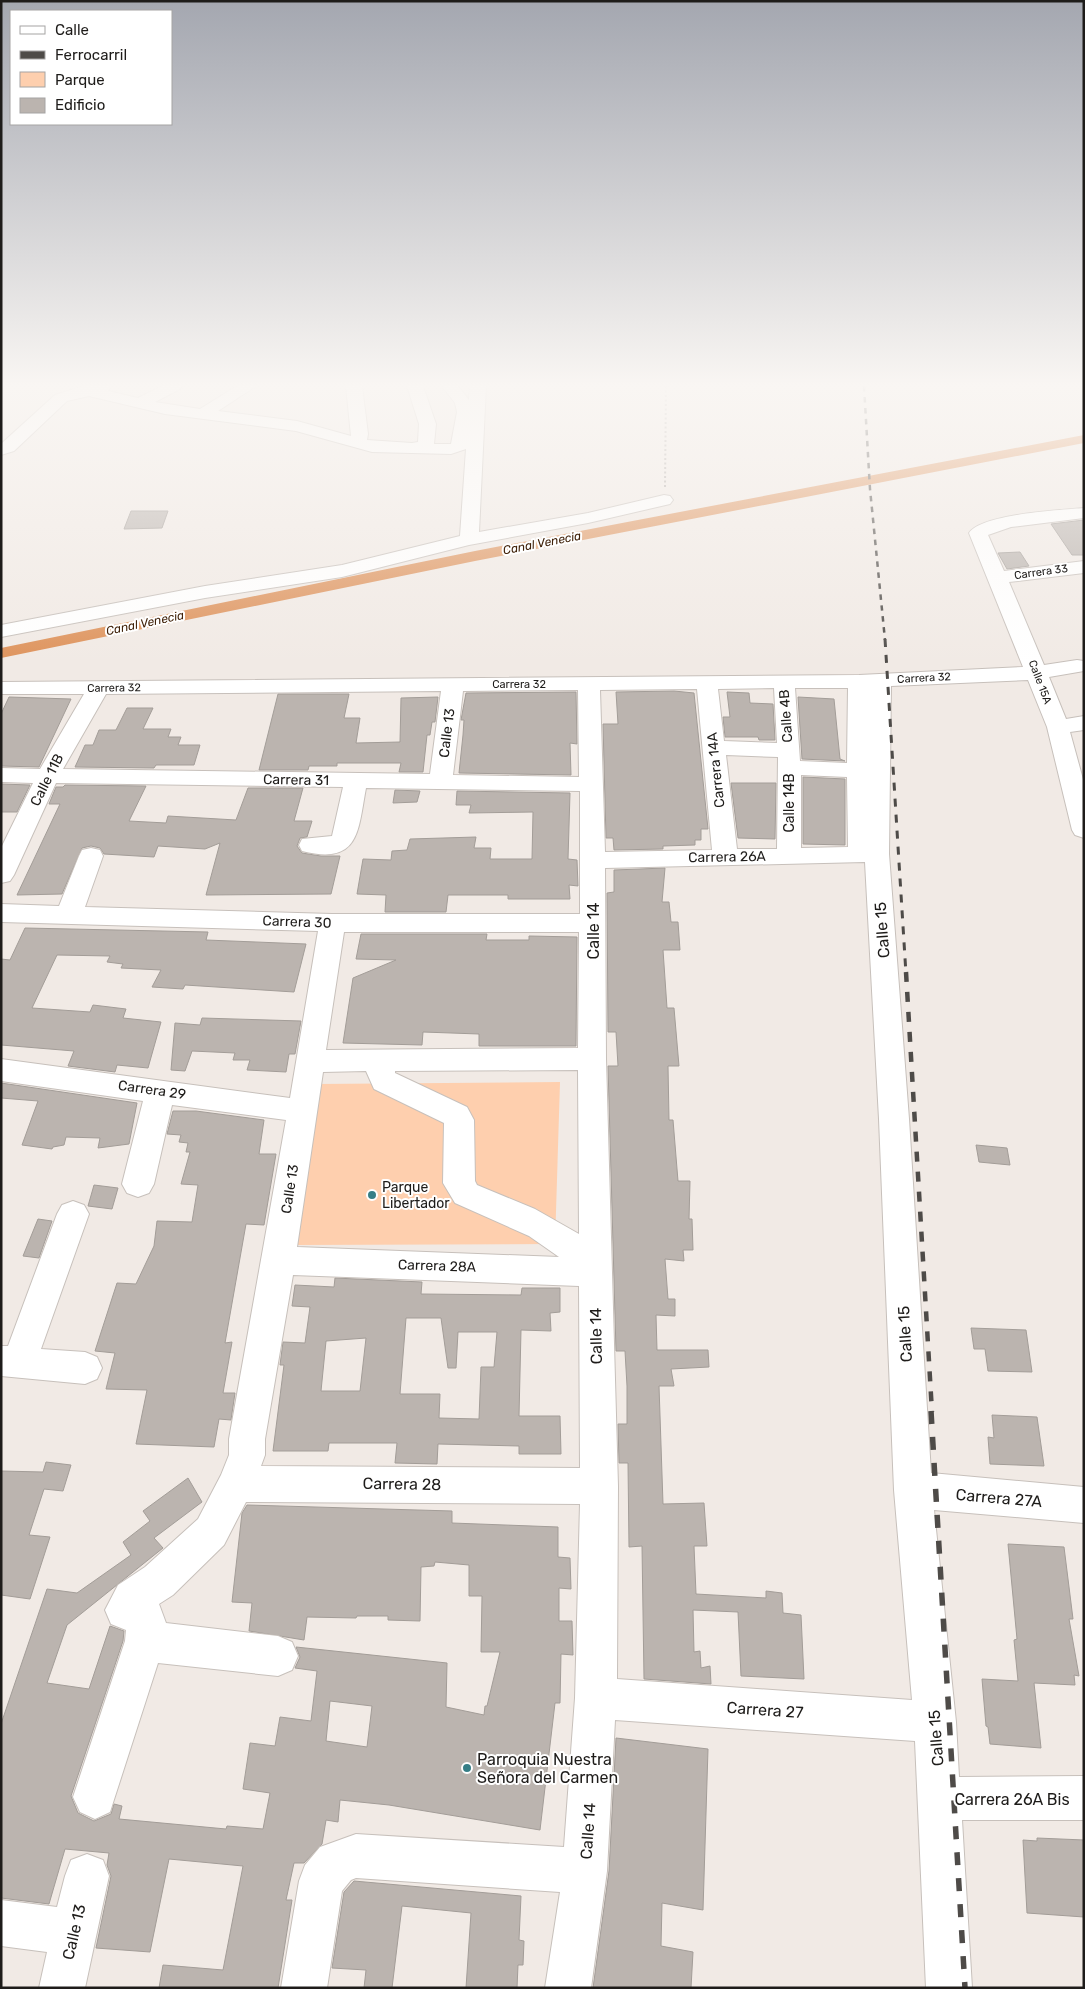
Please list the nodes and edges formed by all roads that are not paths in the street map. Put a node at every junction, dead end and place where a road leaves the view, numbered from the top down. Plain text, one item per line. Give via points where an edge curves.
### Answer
1 (473, 479) edge
2 (664, 500) road end
3 (1084, 513) edge
4 (469, 539) junction
5 (1084, 567) edge
6 (998, 578) junction
7 (1, 631) edge
8 (1077, 666) dead end
9 (1037, 673) junction
10 (870, 681) junction
11 (784, 682) junction
12 (589, 683) junction
13 (707, 683) junction
14 (453, 684) junction
15 (1, 688) edge
16 (98, 688) junction
17 (1084, 723) edge
18 (1058, 727) junction
19 (714, 748) junction
20 (789, 759) junction
21 (858, 770) junction
22 (1, 775) edge
23 (48, 775) junction
24 (356, 781) junction
25 (441, 782) junction
26 (591, 784) junction
27 (1084, 830) edge
28 (311, 845) dead end
29 (91, 856) dead end
30 (789, 856) junction
31 (725, 857) junction
32 (593, 860) junction
33 (1, 875) edge
34 (1, 913) edge
35 (69, 914) junction
36 (332, 923) junction
37 (594, 923) junction
38 (382, 1059) junction
39 (592, 1059) junction
40 (310, 1061) junction
41 (1, 1070) edge
42 (160, 1092) junction
43 (302, 1111) junction
44 (138, 1184) dead end
45 (72, 1214) dead end
46 (279, 1260) junction
47 (585, 1271) junction
48 (10, 1361) edge
49 (85, 1368) dead end
50 (242, 1469) junction
51 (599, 1486) junction
52 (914, 1490) junction
53 (1084, 1505) edge
54 (145, 1641) junction
55 (278, 1656) dead end
56 (596, 1698) junction
57 (935, 1722) junction
58 (95, 1797) dead end
59 (1084, 1798) edge
60 (940, 1799) junction
61 (585, 1871) junction
62 (87, 1876) dead end
63 (1, 1923) edge
64 (74, 1932) junction
65 (62, 1988) edge
66 (304, 1988) edge
67 (568, 1988) edge
68 (949, 1988) edge

1 - 4 street
2 - 4 street via 588,518
3 - 6 street, Calle 15A via 990,526 978,533
4 - 7 street via 334,573 205,592
5 - 6 street, Carrera 33
6 - 9 street, Calle 15A
8 - 9 street, Carrera 32
9 - 10 street, Carrera 32
9 - 18 street, Calle 15A
10 - 11 street, Carrera 32
10 - 21 street
10 - 52 street, Calle 15
11 - 13 street, Carrera 32
11 - 20 street, Calle 4B
12 - 13 street, Carrera 32
12 - 14 street, Carrera 32
12 - 26 street, Calle 14
13 - 19 street, Carrera 14A
14 - 16 street, Carrera 32
14 - 25 street, Calle 13
15 - 16 street, Carrera 32
16 - 23 street, Calle 11B
17 - 18 street
18 - 27 street, Calle 15A
19 - 20 street
19 - 31 street, Carrera 14A
20 - 21 street
20 - 30 street, Calle 14B
21 - 30 street, Carrera 26A via 860,856
22 - 23 street, Carrera 31
23 - 24 street, Carrera 31
23 - 33 street, Calle 11B
24 - 25 street, Carrera 31
24 - 28 street via 342,842
25 - 26 street, Carrera 31
26 - 32 street, Calle 14
29 - 35 street
30 - 31 street, Carrera 26A
31 - 32 street, Carrera 26A
32 - 37 street, Calle 14
34 - 35 street, Carrera 30
35 - 36 street, Carrera 30
36 - 37 street, Carrera 30
36 - 40 street, Calle 13
37 - 39 street, Calle 14
38 - 39 street
38 - 40 street
38 - 47 street via 380,1074 384,1081 456,1114 459,1120 458,1183 461,1189 466,1194 528,1219 566,1242
39 - 47 street, Calle 14
40 - 43 street, Calle 13
41 - 42 street, Carrera 29
42 - 43 street, Carrera 29
42 - 44 street
43 - 46 street, Calle 13
45 - 48 street
46 - 47 street, Carrera 28A
46 - 50 street, Calle 13
47 - 51 street, Calle 14
48 - 49 street
50 - 51 street, Carrera 28
50 - 54 street via 211,1532 159,1581 132,1599 125,1610 146,1619
51 - 56 street, Calle 14
52 - 53 street, Carrera 27A
52 - 57 street, Calle 15
54 - 55 street
54 - 58 street
56 - 57 street, Carrera 27
56 - 61 street, Calle 14
57 - 60 street, Calle 15
59 - 60 street, Carrera 26A Bis
60 - 68 street, Calle 15
61 - 66 street via 356,1856 336,1863 321,1881
61 - 67 street, Calle 14
62 - 64 street, Calle 13
63 - 64 street
64 - 65 street, Calle 13

